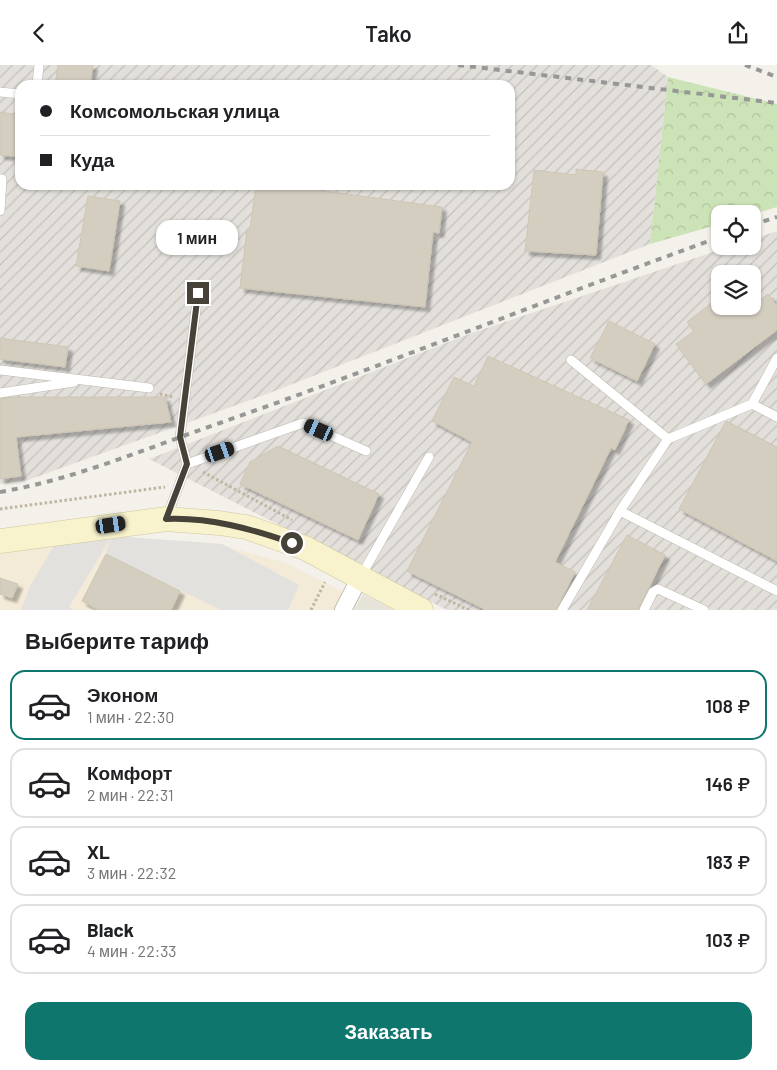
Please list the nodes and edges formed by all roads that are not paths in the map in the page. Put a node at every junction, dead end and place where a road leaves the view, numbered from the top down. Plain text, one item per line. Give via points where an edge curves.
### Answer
1 (39, 65) edge
2 (38, 80) edge
3 (0, 92) edge
4 (15, 94) edge
5 (0, 179) edge
6 (0, 211) edge
7 (198, 293) dead end
8 (777, 358) edge
9 (571, 360) dead end
10 (0, 370) edge
11 (85, 380) junction
12 (149, 388) road end
13 (0, 393) edge
14 (752, 404) junction
15 (777, 417) edge
16 (668, 439) junction
17 (366, 451) dead end
18 (429, 457) dead end
19 (187, 464) junction
20 (620, 511) junction
21 (166, 519) junction
22 (0, 541) edge
23 (360, 577) junction
24 (777, 591) edge
25 (343, 610) edge
26 (421, 610) edge
27 (562, 610) edge
28 (644, 610) edge
29 (704, 610) edge

1 - 2 lane
3 - 4 lane
5 - 6 lane
7 - 19 lane via 180,437
8 - 14 lane
9 - 16 lane
10 - 11 lane
11 - 12 lane
11 - 13 lane
14 - 15 lane
14 - 16 lane
16 - 20 lane
17 - 19 lane via 303,423
18 - 23 lane
19 - 21 lane
20 - 24 lane
20 - 27 lane
21 - 22 street
21 - 23 street via 246,527 305,548
23 - 25 street
23 - 26 street
28 - 29 lane via 658,589

